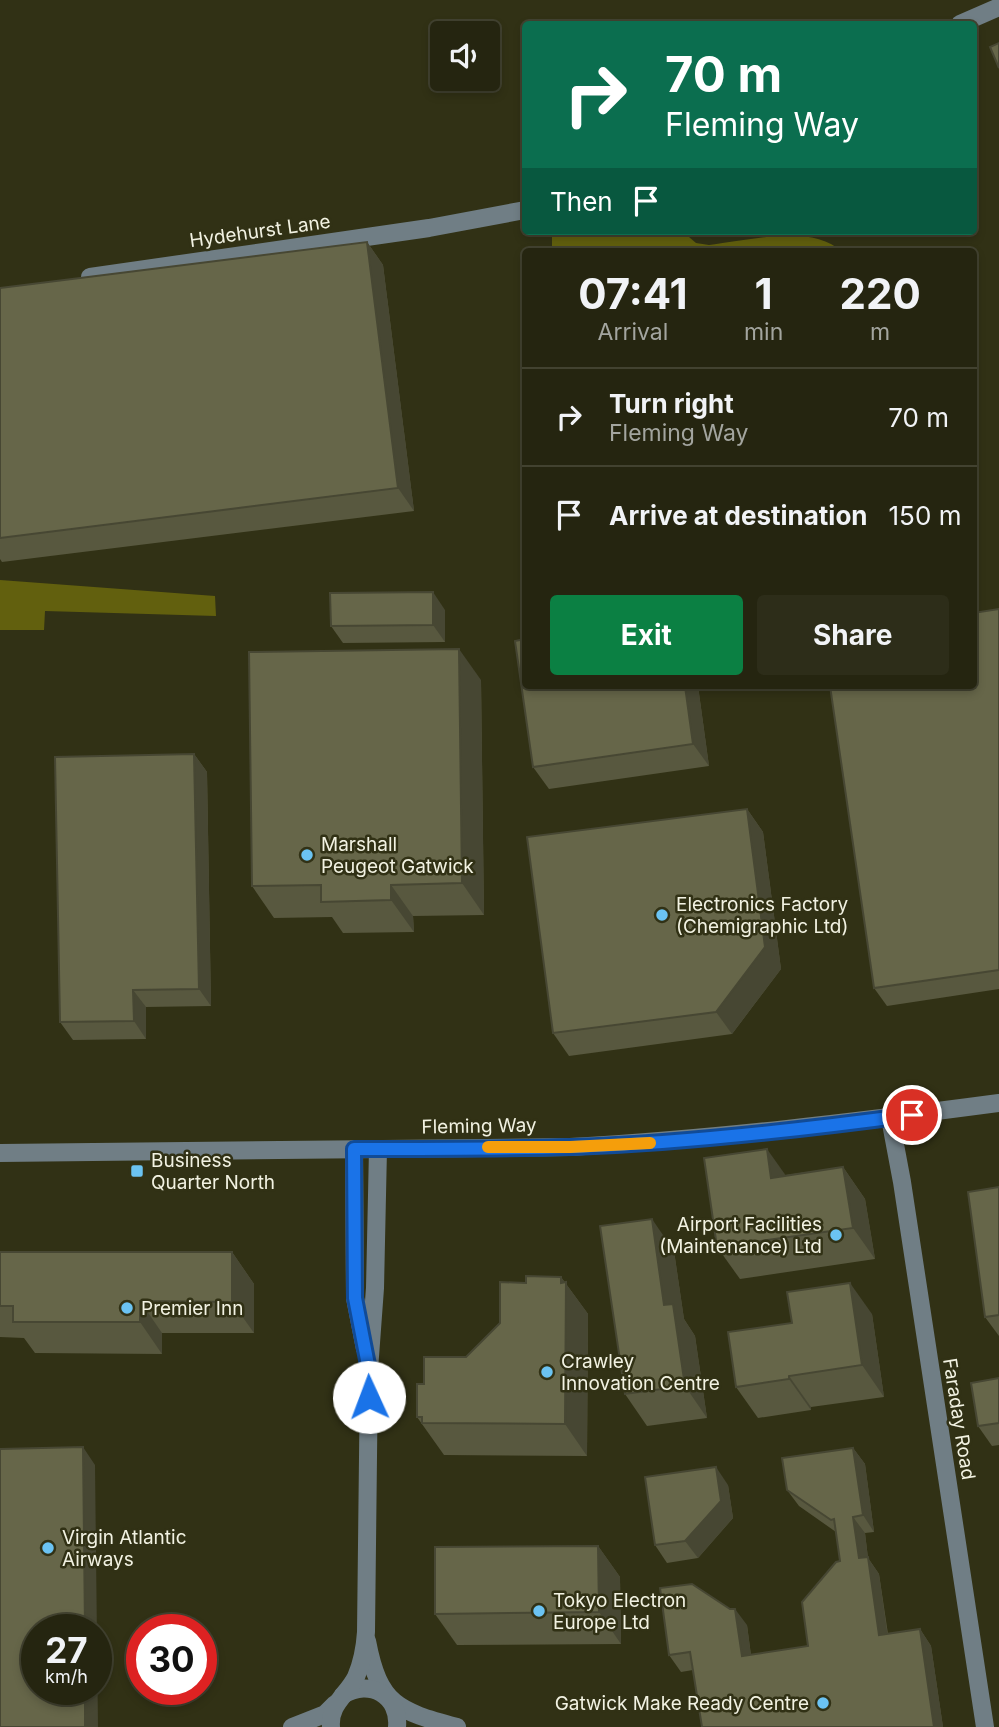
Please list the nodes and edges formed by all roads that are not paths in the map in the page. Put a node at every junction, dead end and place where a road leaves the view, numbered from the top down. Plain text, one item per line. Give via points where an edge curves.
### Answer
1 (999, 7) edge
2 (967, 21) edge
3 (522, 211) edge
4 (68, 280) edge
5 (999, 1103) edge
6 (890, 1118) junction
7 (354, 1149) junction
8 (378, 1149) junction
9 (0, 1153) edge
10 (369, 1370) junction
11 (366, 1632) junction
12 (388, 1698) junction
13 (339, 1700) junction
14 (292, 1727) edge
15 (331, 1727) edge
16 (397, 1727) edge
17 (457, 1727) edge
18 (985, 1727) edge

1 - 2 street
3 - 4 street, Hydehurst Lane
5 - 6 street, Fleming Way
6 - 8 street, Fleming Way via 662,1142
6 - 18 street, Faraday Road
7 - 8 street, Fleming Way
7 - 9 street, Fleming Way
7 - 10 street via 355,1298
8 - 10 street
10 - 11 street
11 - 12 street via 374,1674
11 - 13 street via 359,1668
12 - 13 street via 370,1688 356,1689
12 - 16 street via 397,1712
12 - 17 street via 412,1712
13 - 14 street via 320,1717
13 - 15 street

